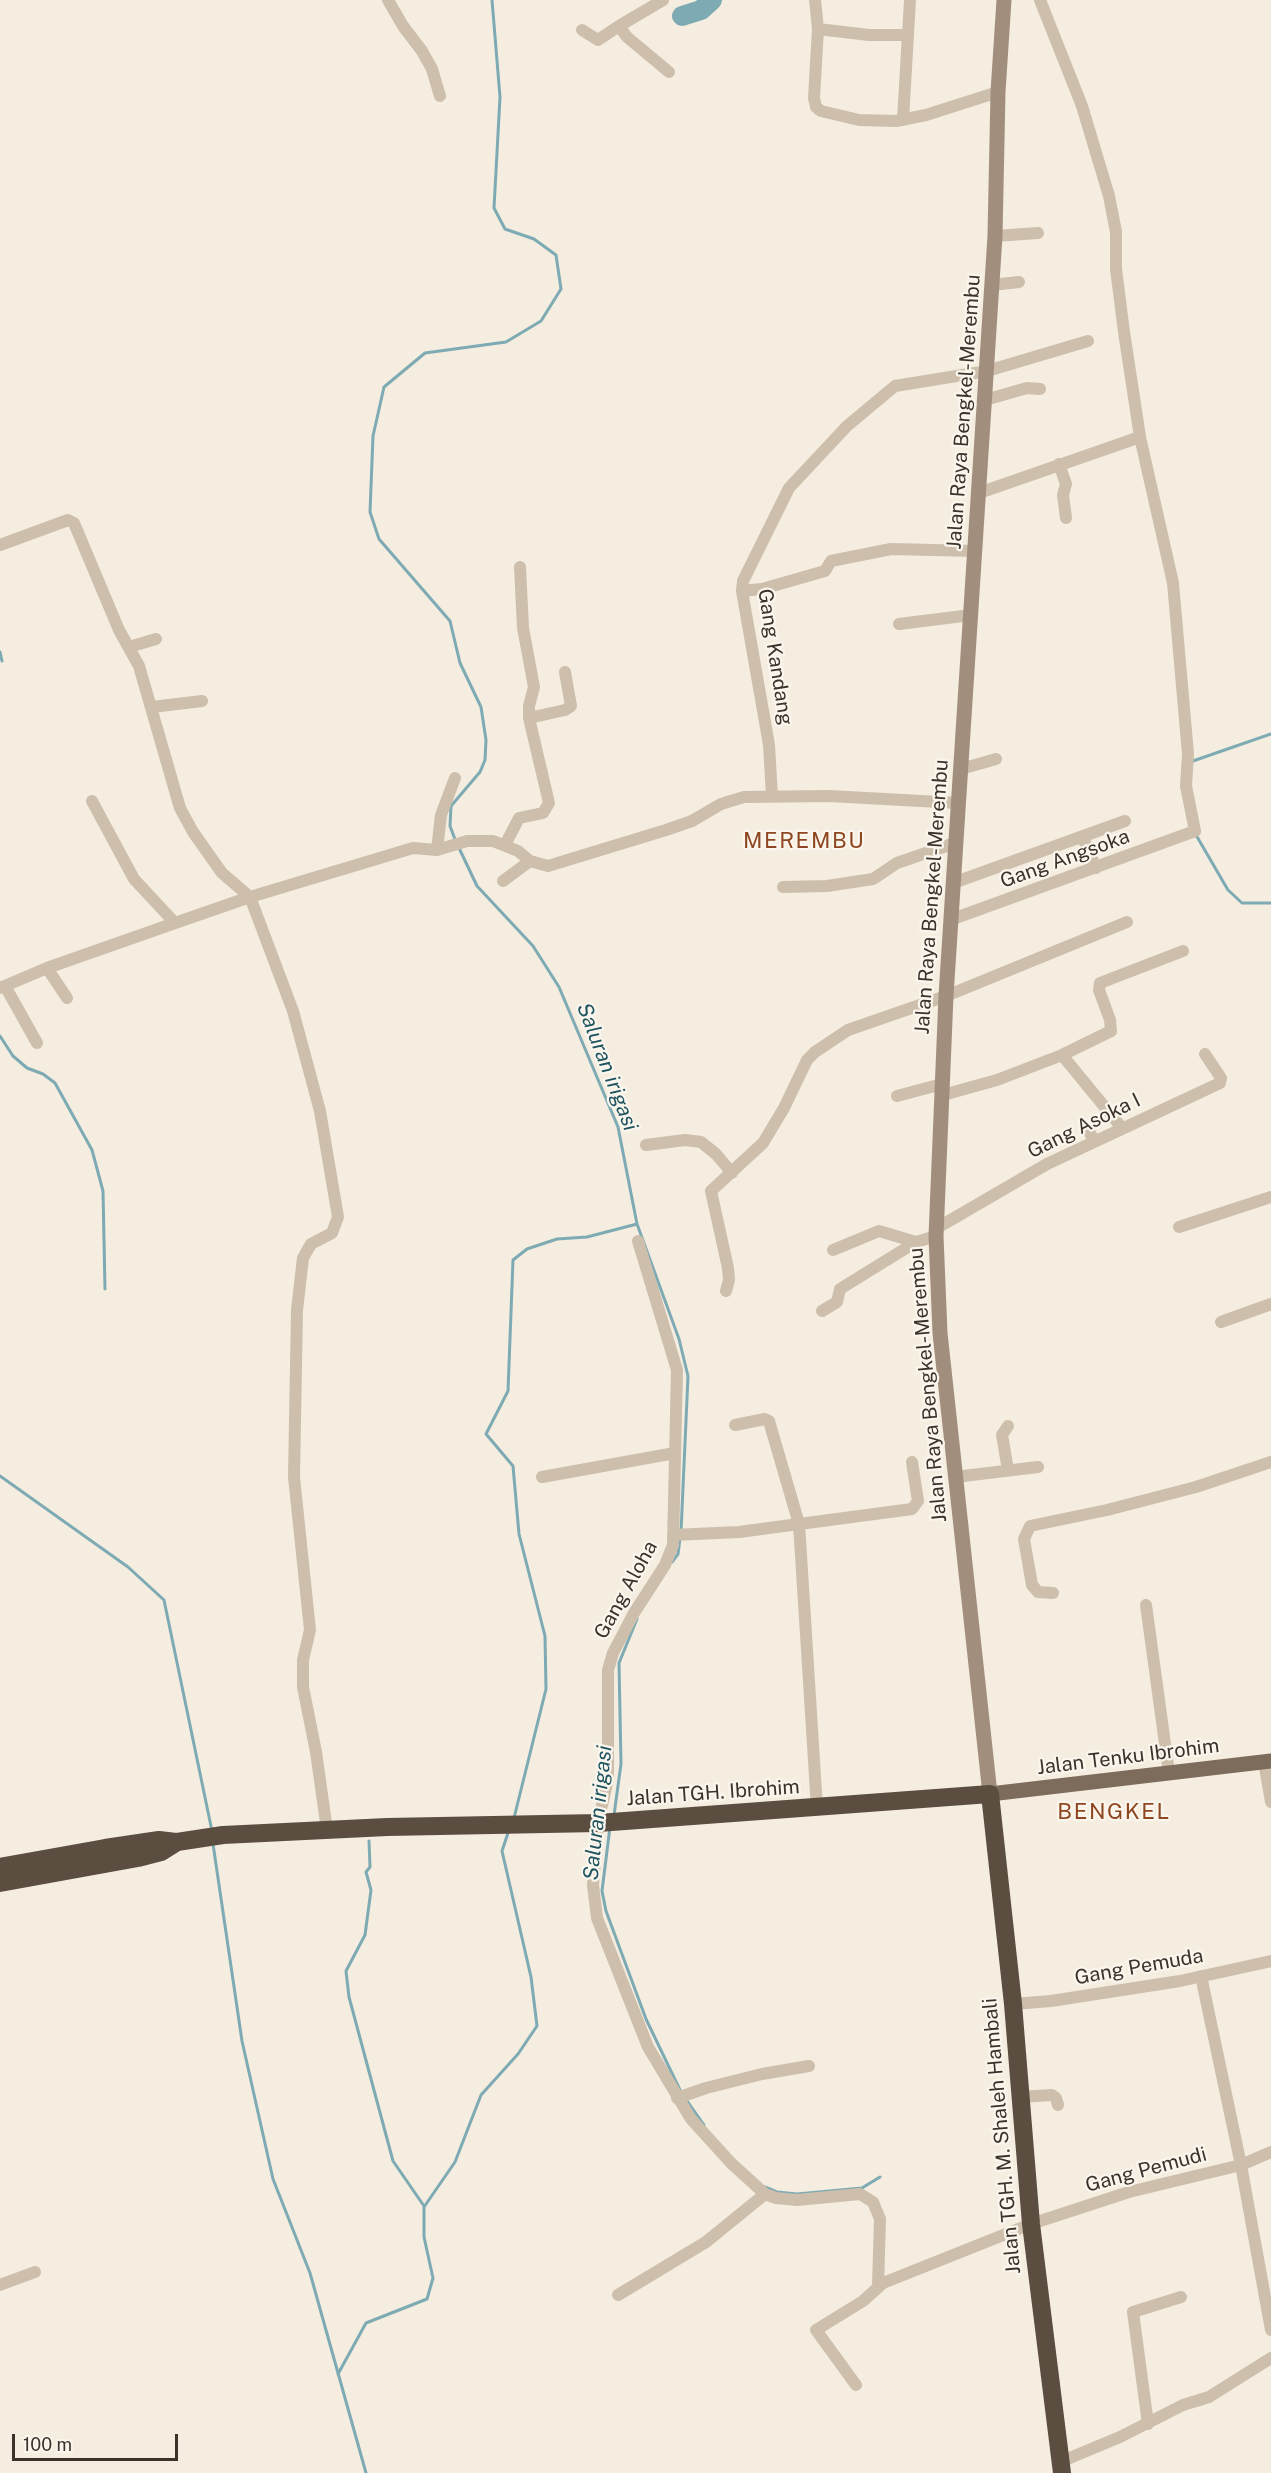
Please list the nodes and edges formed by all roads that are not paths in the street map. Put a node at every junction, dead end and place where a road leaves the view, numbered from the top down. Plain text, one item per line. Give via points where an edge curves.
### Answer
1 (388, 0) edge
2 (663, 0) edge
3 (815, 0) edge
4 (910, 0) edge
5 (1004, 0) edge
6 (1040, 0) edge
7 (619, 26) junction
8 (818, 29) junction
9 (582, 30) dead end
10 (908, 35) junction
11 (669, 72) dead end
12 (999, 92) junction
13 (440, 96) dead end
14 (903, 120) junction
15 (1038, 233) dead end
16 (995, 236) junction
17 (1019, 282) dead end
18 (992, 285) junction
19 (1088, 341) dead end
20 (987, 371) junction
21 (1040, 389) dead end
22 (985, 400) junction
23 (1140, 437) junction
24 (1059, 464) junction
25 (979, 493) junction
26 (1066, 518) dead end
27 (0, 545) edge
28 (976, 551) junction
29 (520, 567) dead end
30 (742, 591) junction
31 (971, 615) junction
32 (899, 624) dead end
33 (156, 639) dead end
34 (129, 647) junction
35 (565, 672) dead end
36 (202, 701) dead end
37 (152, 707) junction
38 (529, 718) junction
39 (996, 759) dead end
40 (961, 769) junction
41 (455, 778) dead end
42 (772, 796) junction
43 (93, 801) dead end
44 (958, 803) junction
45 (1125, 821) dead end
46 (1083, 838) junction
47 (955, 843) junction
48 (504, 845) junction
49 (442, 849) junction
50 (530, 861) junction
51 (1096, 868) junction
52 (503, 881) dead end
53 (953, 882) junction
54 (783, 887) dead end
55 (250, 897) junction
56 (950, 920) junction
57 (1127, 922) dead end
58 (175, 923) junction
59 (1184, 951) dead end
60 (47, 968) junction
61 (2, 987) edge
62 (946, 996) junction
63 (67, 998) dead end
64 (37, 1043) dead end
65 (1062, 1054) junction
66 (1205, 1054) dead end
67 (942, 1089) junction
68 (897, 1096) dead end
69 (1085, 1125) dead end
70 (1122, 1128) junction
71 (1095, 1141) junction
72 (646, 1145) dead end
73 (732, 1173) junction
74 (1271, 1197) edge
75 (1179, 1227) dead end
76 (937, 1232) junction
77 (638, 1241) dead end
78 (916, 1242) junction
79 (833, 1250) dead end
80 (726, 1291) dead end
81 (1271, 1304) edge
82 (822, 1311) dead end
83 (1221, 1322) dead end
84 (735, 1425) dead end
85 (1008, 1426) dead end
86 (675, 1453) junction
87 (912, 1462) dead end
88 (1271, 1462) edge
89 (1038, 1467) dead end
90 (1008, 1470) junction
91 (956, 1476) junction
92 (542, 1477) dead end
93 (799, 1524) junction
94 (678, 1534) junction
95 (1053, 1593) dead end
96 (1146, 1605) dead end
97 (1268, 1761) edge
98 (1169, 1773) junction
99 (990, 1794) junction
100 (1271, 1802) edge
101 (817, 1808) junction
102 (608, 1823) junction
103 (327, 1830) junction
104 (186, 1840) junction
105 (0, 1867) edge
106 (0, 1883) edge
107 (1271, 1961) edge
108 (1201, 1976) junction
109 (1013, 2004) junction
110 (809, 2066) dead end
111 (681, 2096) junction
112 (1019, 2097) junction
113 (1058, 2105) dead end
114 (1271, 2152) edge
115 (1241, 2165) junction
116 (765, 2194) junction
117 (1031, 2224) junction
118 (35, 2272) dead end
119 (880, 2284) junction
120 (0, 2285) edge
121 (618, 2295) dead end
122 (1181, 2297) dead end
123 (1271, 2330) edge
124 (1270, 2364) edge
125 (856, 2385) dead end
126 (1148, 2424) junction
127 (1061, 2467) edge

1 - 13 street via 432,69
2 - 7 street
3 - 8 street
4 - 10 street
5 - 12 street, Jalan Raya Bengkel-Merembu
6 - 23 street via 1082,106 1108,196 1116,231 1116,269
7 - 9 street via 598,40
7 - 11 street
8 - 10 street
8 - 14 street via 816,107 859,120
10 - 14 street
12 - 14 street
12 - 16 street, Jalan Raya Bengkel-Merembu
15 - 16 street
16 - 18 street, Jalan Raya Bengkel-Merembu
17 - 18 street
18 - 20 street, Jalan Raya Bengkel-Merembu
19 - 20 street, Gang Kandang
20 - 22 street, Jalan Raya Bengkel-Merembu
20 - 30 street, Gang Kandang via 895,386 882,394 821,451 789,488 743,581
21 - 22 street via 1027,388
22 - 25 street, Jalan Raya Bengkel-Merembu
23 - 24 street
23 - 51 street, Gang Angsoka via 1173,583 1188,754 1186,786 1195,828 1192,834
24 - 25 street
24 - 26 street via 1066,483
25 - 28 street, Jalan Raya Bengkel-Merembu
27 - 34 street via 68,520 74,523
28 - 30 street via 891,549 831,561 825,571
28 - 31 street, Jalan Raya Bengkel-Merembu
29 - 38 street via 523,628 534,687
30 - 42 street, Gang Kandang via 769,745
31 - 32 street
31 - 40 street, Jalan Raya Bengkel-Merembu
33 - 34 street
34 - 37 street
35 - 38 street via 571,706
36 - 37 street
37 - 55 street via 169,776 184,814 222,873
38 - 48 street via 549,803 543,813 519,818
39 - 40 street
40 - 44 street, Jalan Raya Bengkel-Merembu
41 - 49 street via 441,815
42 - 44 street
42 - 50 street via 733,800 674,827 564,862 542,866
43 - 58 street via 134,879
44 - 47 street, Jalan Raya Bengkel-Merembu
45 - 46 street
46 - 51 street
46 - 53 street
47 - 53 street, Jalan Raya Bengkel-Merembu
47 - 54 street via 897,863 873,879
48 - 49 street via 477,839
48 - 50 street
49 - 55 street via 413,848
50 - 52 street
51 - 56 street, Gang Angsoka
53 - 56 street, Jalan Raya Bengkel-Merembu
55 - 58 street
55 - 103 street via 293,1011 320,1112 338,1213 332,1233 311,1244 303,1258 297,1310 293,1450 310,1630 303,1660 303,1687
56 - 62 street, Jalan Raya Bengkel-Merembu
57 - 62 street
58 - 60 street
59 - 65 street via 1100,982 1111,1031
60 - 61 street
60 - 63 street
61 - 64 street
62 - 67 street, Jalan Raya Bengkel-Merembu
62 - 73 street via 848,1030 825,1044 807,1060 764,1143
65 - 67 street via 997,1080
65 - 70 street
66 - 70 street, Gang Asoka I via 1221,1083
67 - 68 street
67 - 76 street, Jalan Raya Bengkel-Merembu
69 - 71 street
70 - 71 street, Gang Asoka I
71 - 76 street, Gang Asoka I via 1047,1164
72 - 73 street via 701,1142
73 - 80 street via 712,1187 710,1193 728,1268
74 - 75 street
76 - 78 street, Gang Asoka I
76 - 91 street, Jalan Raya Bengkel-Merembu via 940,1333
77 - 86 street via 677,1370
78 - 79 street via 879,1231
78 - 82 street, Gang Asoka I via 840,1288 837,1302
81 - 83 street
84 - 93 street via 769,1421
85 - 90 street via 1002,1436
86 - 92 street
86 - 94 street
87 - 93 street, Gang Aloha via 918,1501 915,1508
88 - 95 street via 1196,1487 1030,1526 1024,1539 1032,1585 1038,1592
89 - 90 street
90 - 91 street
91 - 99 street, Jalan Raya Bengkel-Merembu
93 - 94 street, Gang Aloha via 739,1532
93 - 101 street
94 - 102 street, Gang Aloha via 665,1565 634,1612 610,1660 606,1684
96 - 98 street
97 - 98 main road, Jalan Tenku Ibrohim
97 - 100 street
98 - 99 main road, Jalan Tenku Ibrohim
99 - 101 highway, Jalan TGH. Ibrohim
99 - 109 highway, Jalan TGH. M. Shaleh Hambali
101 - 102 highway, Jalan TGH. Ibrohim
102 - 103 highway, Jalan TGH. Ibrohim
102 - 111 street, Gang Aloha via 593,1885 597,1918 648,2047
103 - 104 highway, Jalan TGH. Ibrohim
104 - 105 highway via 159,1840
104 - 106 highway via 138,1858
107 - 108 street, Gang Pemuda
108 - 109 street, Gang Pemuda
108 - 115 street
109 - 112 highway, Jalan TGH. M. Shaleh Hambali
110 - 111 street
111 - 116 street, Gang Aloha via 691,2119
112 - 113 street via 1052,2095
112 - 117 highway, Jalan TGH. M. Shaleh Hambali
114 - 115 street, Gang Pemudi
115 - 117 street, Gang Pemudi via 1129,2192
115 - 123 street
116 - 119 street via 797,2200 851,2194 867,2197 878,2209 880,2219
116 - 121 street via 706,2242
117 - 119 street, Gang Pemudi
117 - 127 highway, Jalan TGH. M. Shaleh Hambali
118 - 120 street
119 - 125 street via 863,2301 816,2330
122 - 126 street via 1133,2312
124 - 126 street
126 - 127 street

